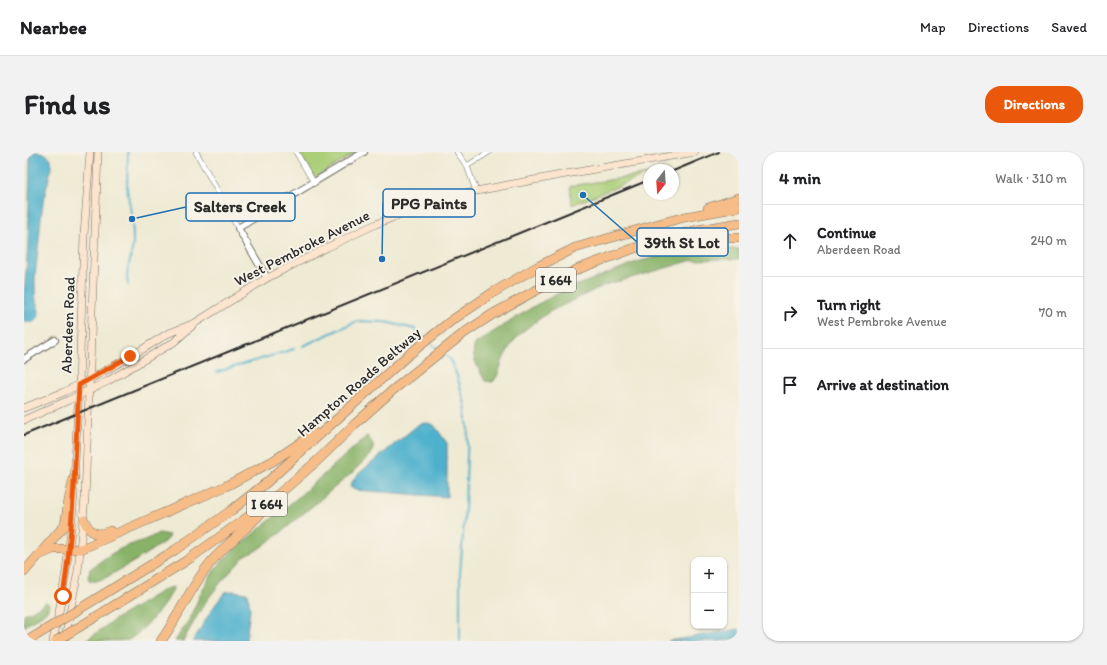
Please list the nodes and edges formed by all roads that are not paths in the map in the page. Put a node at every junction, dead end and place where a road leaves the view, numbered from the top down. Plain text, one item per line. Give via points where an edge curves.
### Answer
1 (90, 152) edge
2 (98, 152) edge
3 (196, 152) edge
4 (296, 152) edge
5 (364, 152) edge
6 (457, 152) edge
7 (489, 152) edge
8 (696, 152) edge
9 (467, 166) junction
10 (314, 183) junction
11 (476, 191) junction
12 (739, 198) edge
13 (739, 207) edge
14 (662, 223) junction
15 (739, 224) edge
16 (238, 228) junction
17 (739, 238) edge
18 (654, 242) junction
19 (267, 278) junction
20 (195, 323) junction
21 (55, 340) dead end
22 (24, 359) edge
23 (90, 379) junction
24 (79, 385) junction
25 (90, 390) junction
26 (78, 396) junction
27 (24, 408) edge
28 (24, 420) edge
29 (335, 421) junction
30 (74, 478) junction
31 (274, 499) junction
32 (168, 510) junction
33 (84, 520) junction
34 (69, 549) junction
35 (81, 549) junction
36 (39, 556) junction
37 (24, 572) edge
38 (27, 641) edge
39 (54, 641) edge
40 (64, 641) edge
41 (161, 641) edge

1 - 24 main road, Aberdeen Road via 84,235
2 - 23 main road, Aberdeen Road
3 - 16 street
4 - 10 street
5 - 10 street
6 - 9 street
7 - 9 street
8 - 11 main road, West Pembroke Avenue
9 - 11 street
10 - 16 street
11 - 19 main road, West Pembroke Avenue via 426,205 376,224
12 - 14 highway
13 - 14 highway, Hampton Roads Beltway / I 664
14 - 29 highway, Hampton Roads Beltway / I 664 via 575,248 494,292 451,321 407,356
15 - 18 highway, Hampton Roads Beltway / I 664 via 697,230
16 - 19 street
17 - 18 highway
18 - 31 highway, Hampton Roads Beltway / I 664 via 578,269 493,314 464,333 365,414
19 - 20 main road, West Pembroke Avenue
20 - 23 main road, West Pembroke Avenue via 167,334
20 - 25 main road, West Pembroke Avenue via 174,342
21 - 22 street
23 - 24 main road, West Pembroke Avenue
23 - 25 main road, Aberdeen Road
24 - 26 main road, Aberdeen Road
24 - 27 main road, West Pembroke Avenue
25 - 26 main road, West Pembroke Avenue
25 - 33 main road, Aberdeen Road
26 - 28 main road, West Pembroke Avenue
26 - 30 main road, Aberdeen Road
29 - 32 highway via 252,473
29 - 38 highway, Hampton Roads Beltway / I 664, bridge via 232,510 175,550
30 - 34 main road, Aberdeen Road
30 - 36 highway via 66,523
31 - 39 highway, Hampton Roads Beltway / I 664, bridge via 189,559
31 - 41 highway via 210,563
32 - 33 highway via 134,520 101,534 90,530
32 - 35 highway
33 - 35 main road, Aberdeen Road
34 - 35 highway
34 - 36 highway via 52,549
34 - 39 main road, Aberdeen Road
35 - 40 main road, Aberdeen Road
36 - 37 highway

